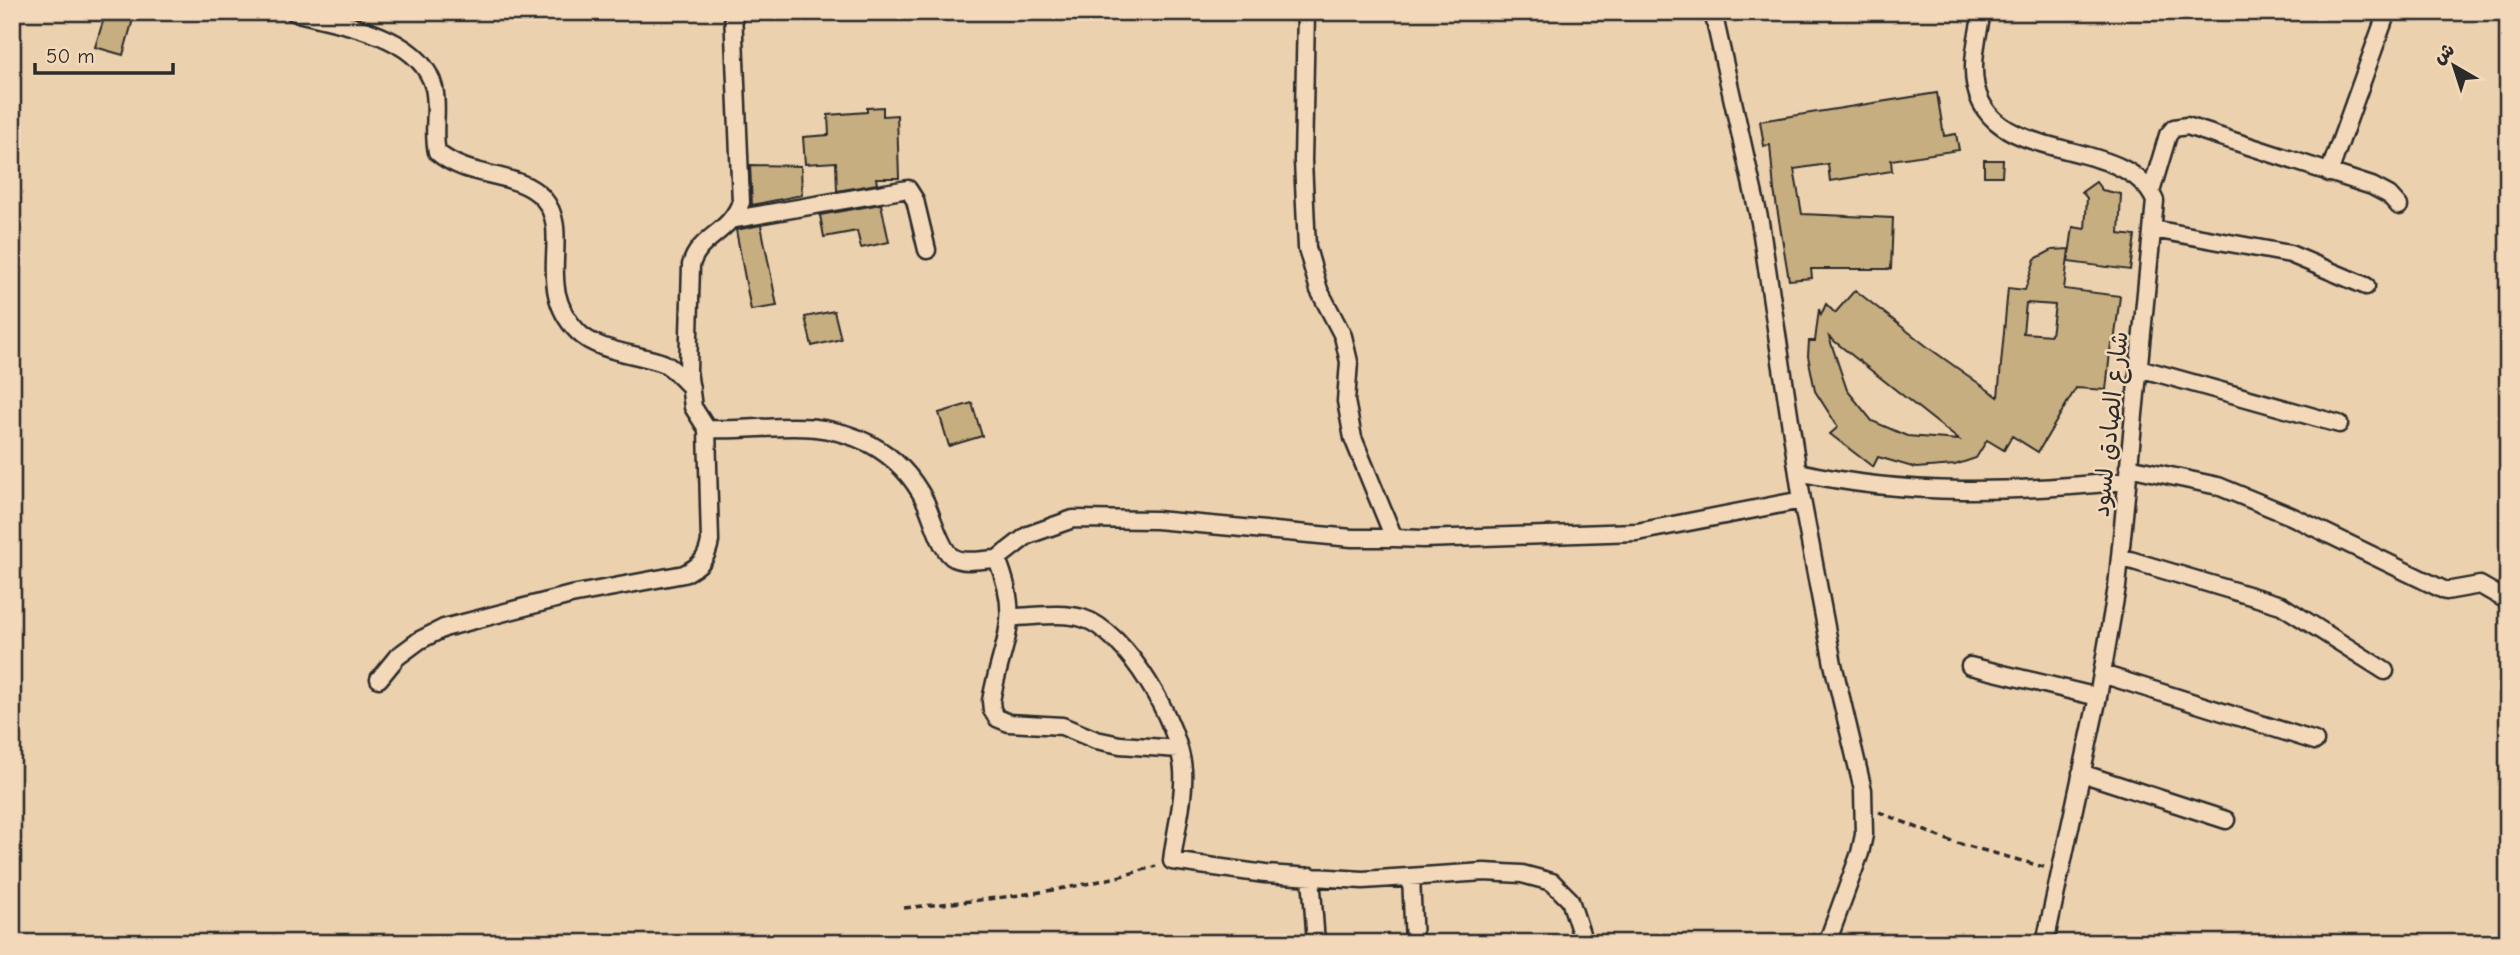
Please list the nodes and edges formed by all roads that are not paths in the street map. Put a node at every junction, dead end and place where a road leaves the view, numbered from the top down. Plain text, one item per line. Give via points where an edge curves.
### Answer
1 (294, 12) edge
2 (733, 12) edge
3 (1306, 12) edge
4 (1713, 12) edge
5 (1982, 12) edge
6 (2387, 12) edge
7 (2329, 173) junction
8 (2151, 192) junction
9 (2399, 206) dead end
10 (735, 219) junction
11 (2153, 229) junction
12 (927, 250) dead end
13 (2365, 286) dead end
14 (2139, 368) junction
15 (691, 387) junction
16 (2339, 424) dead end
17 (706, 429) junction
18 (1799, 472) junction
19 (2128, 474) junction
20 (1802, 500) junction
21 (1394, 538) junction
22 (2120, 557) junction
23 (997, 559) junction
24 (2508, 601) edge
25 (1012, 617) junction
26 (1970, 666) dead end
27 (2385, 671) dead end
28 (2102, 674) junction
29 (379, 679) dead end
30 (2098, 697) junction
31 (2315, 741) dead end
32 (1179, 749) junction
33 (2081, 773) junction
34 (2226, 820) dead end
35 (1311, 876) junction
36 (1411, 877) junction
37 (1316, 943) edge
38 (1414, 943) edge
39 (1584, 943) edge
40 (1827, 943) edge
41 (2045, 943) edge

1 - 15 street via 376,32 406,50 429,75 434,88 437,152 469,171 526,185 553,212 556,300 566,319 580,335 628,355 665,363
2 - 10 street via 741,202
3 - 21 street via 1307,248 1319,290 1343,336 1353,438
4 - 18 street via 1760,222
5 - 8 street via 1975,75 1982,104 1993,118 2032,141 2121,167
6 - 7 street
7 - 8 street via 2187,126 2174,128 2168,135
7 - 9 street via 2372,186
8 - 11 street, شارع الصادق لسود via 2155,201
10 - 12 street via 908,189
10 - 15 street via 694,252
11 - 13 street via 2290,254
11 - 14 street, شارع الصادق لسود
14 - 16 street
14 - 19 street, شارع الصادق لسود
15 - 17 street via 693,407
17 - 23 street via 755,431 813,425 870,444 908,474 947,552 964,560
17 - 29 street via 710,541 708,555 699,566 684,574 571,595 444,628 397,657
18 - 19 street via 1879,487 1961,490 2055,488
18 - 20 street
19 - 22 street, شارع الصادق لسود
19 - 24 street via 2218,486 2291,516 2445,592 2480,585
20 - 21 street via 1637,532
20 - 40 street via 1864,807 1860,853
21 - 23 street via 1156,520 1073,519 1028,535
22 - 27 street via 2281,605
22 - 28 street, شارع الصادق لسود
23 - 25 street via 1007,581
25 - 32 street via 1080,617 1107,632 1141,673 1170,723
25 - 32 street via 991,701 997,718 1062,726 1120,745
26 - 30 street
28 - 30 street, شارع الصادق لسود
28 - 31 street
30 - 33 street, شارع الصادق لسود
32 - 35 street via 1183,770 1172,861
33 - 34 street
33 - 41 street, شارع الصادق لسود
35 - 36 street
35 - 37 street
36 - 38 street
36 - 39 street via 1484,872 1522,874 1552,882 1570,900

